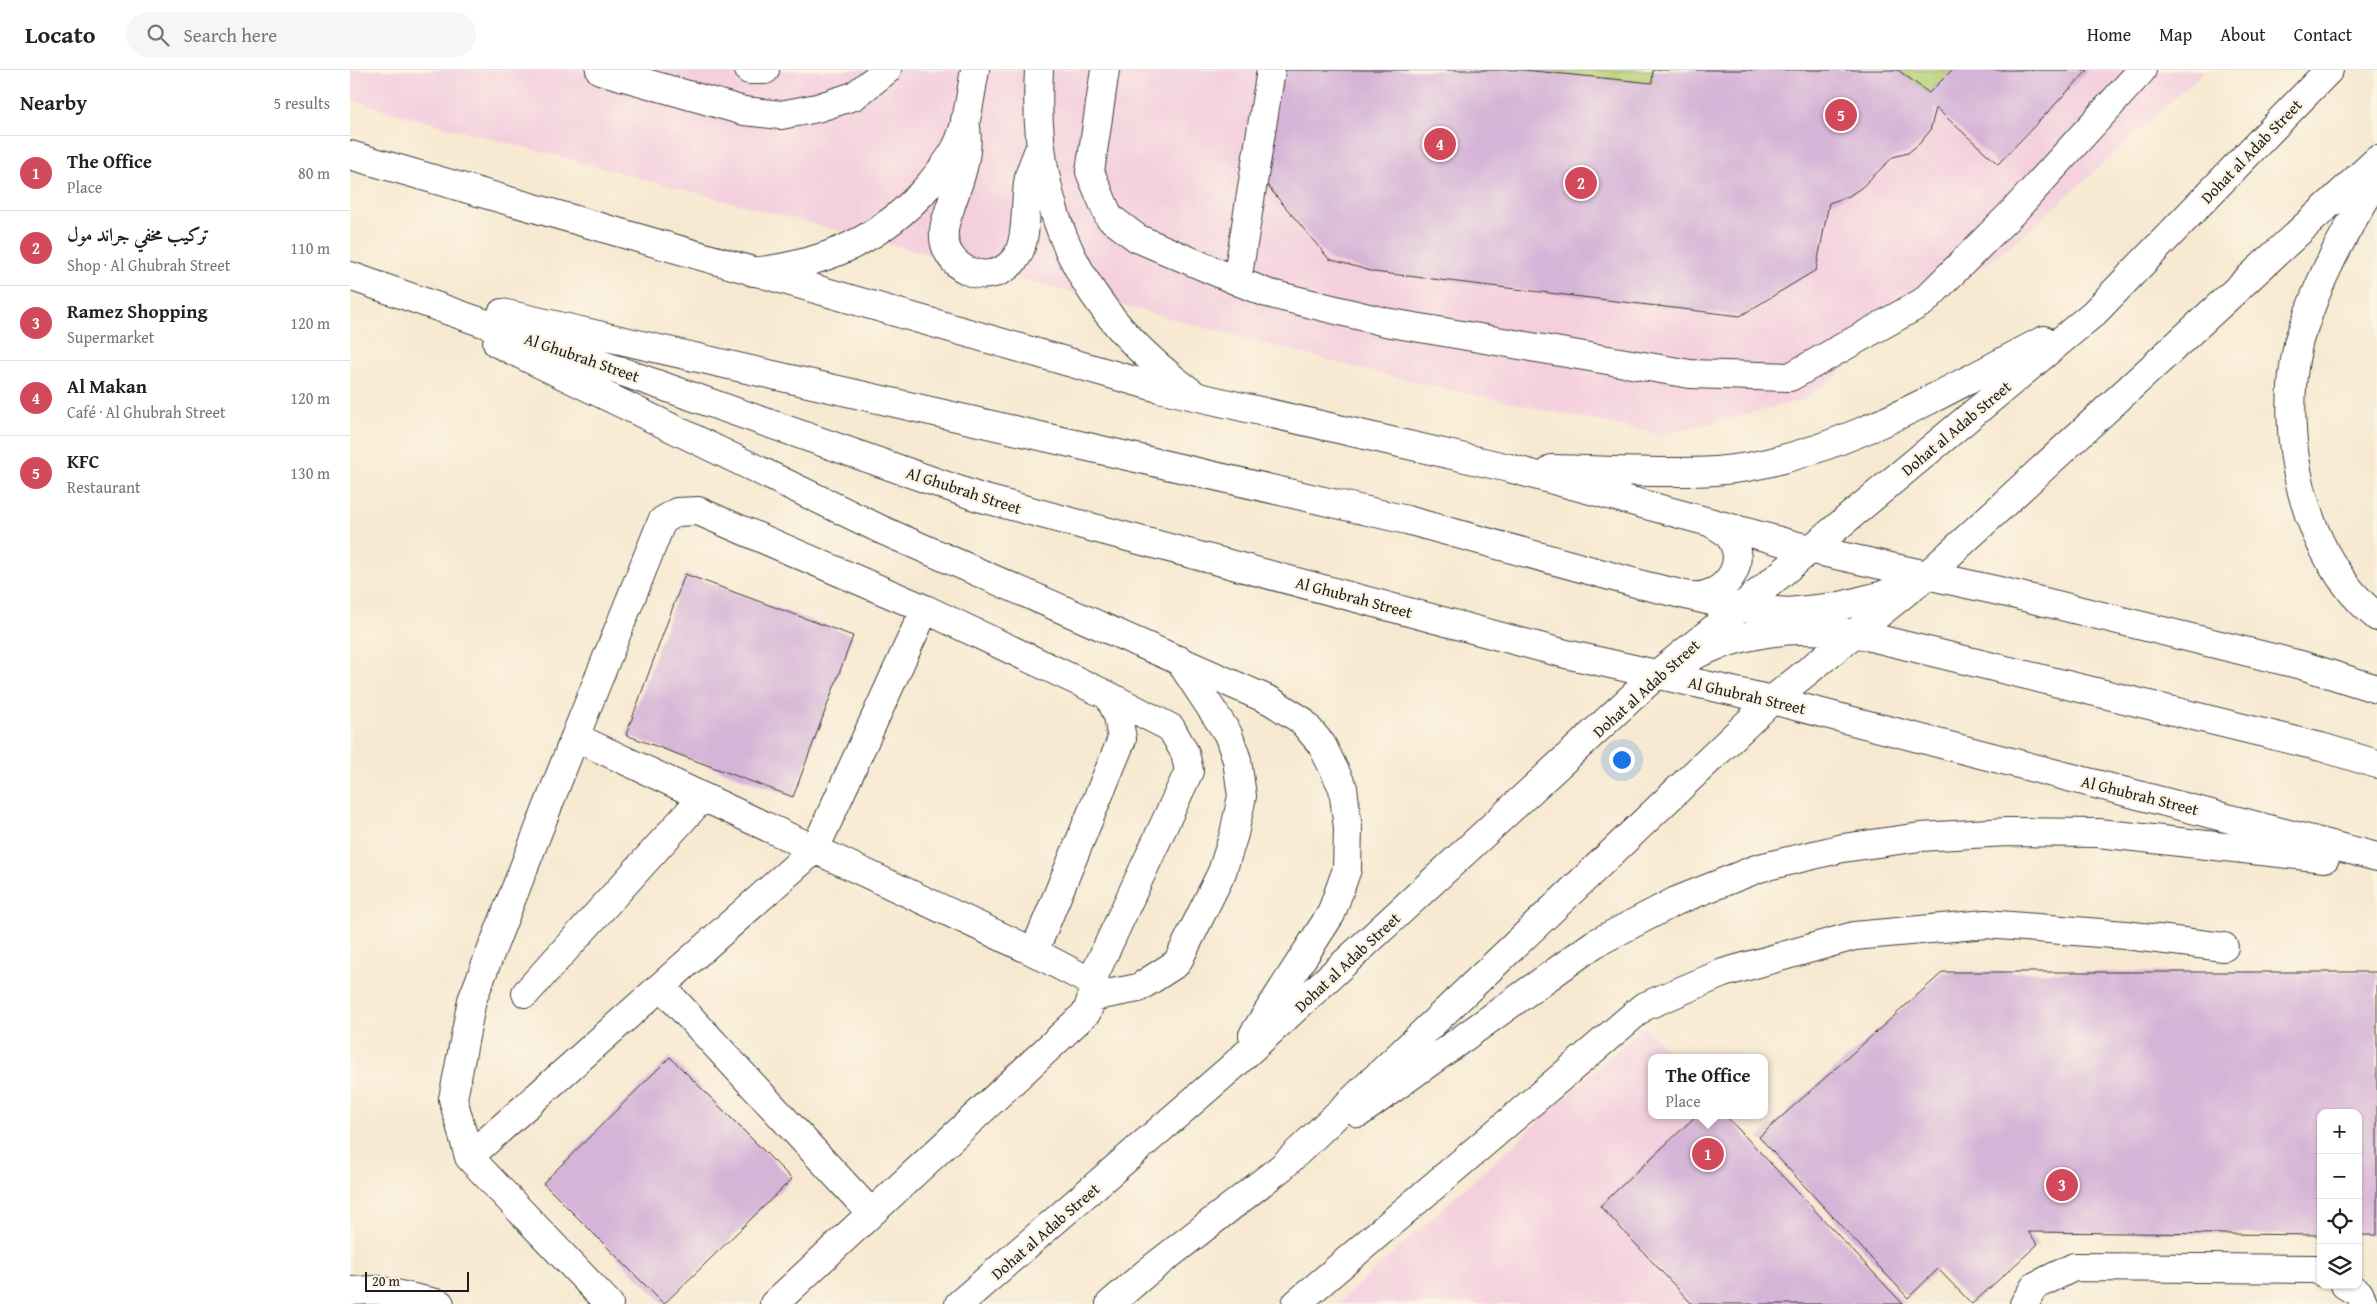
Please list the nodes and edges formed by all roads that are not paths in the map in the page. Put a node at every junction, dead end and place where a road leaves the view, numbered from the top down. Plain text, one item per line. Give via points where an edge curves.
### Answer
1 (600, 70) edge
2 (749, 70) edge
3 (764, 70) edge
4 (887, 70) edge
5 (975, 70) edge
6 (1039, 70) edge
7 (1105, 70) edge
8 (1271, 70) edge
9 (2142, 70) edge
10 (2329, 70) edge
11 (965, 120) junction
12 (1039, 148) junction
13 (350, 155) edge
14 (2377, 160) edge
15 (2377, 181) edge
16 (752, 272) junction
17 (350, 276) edge
18 (1237, 281) junction
19 (379, 285) junction
20 (2094, 313) junction
21 (1196, 396) junction
22 (1509, 468) junction
23 (1711, 523) junction
24 (1809, 549) junction
25 (1926, 575) junction
26 (1688, 596) junction
27 (1740, 608) junction
28 (924, 609) junction
29 (2377, 617) edge
30 (1854, 633) junction
31 (1179, 660) junction
32 (1656, 675) junction
33 (2377, 689) edge
34 (1109, 696) junction
35 (1772, 700) junction
36 (575, 737) junction
37 (2377, 764) edge
38 (702, 798) junction
39 (815, 849) junction
40 (2377, 857) edge
41 (2377, 863) edge
42 (2224, 947) dead end
43 (1034, 952) junction
44 (661, 986) junction
45 (1091, 990) junction
46 (526, 993) dead end
47 (1231, 1068) junction
48 (469, 1158) junction
49 (1282, 1167) junction
50 (872, 1213) junction
51 (2317, 1270) edge
52 (2352, 1289) edge
53 (350, 1291) edge
54 (440, 1304) edge
55 (609, 1304) edge
56 (774, 1304) edge
57 (959, 1304) edge
58 (1110, 1304) edge
59 (1296, 1304) edge
60 (2024, 1304) edge
61 (2364, 1304) edge

1 - 4 main road via 744,111 781,115 854,96
2 - 3 main road
5 - 11 main road
6 - 12 main road
7 - 18 main road via 1090,172 1109,217 1137,238
8 - 18 main road
9 - 18 main road via 2014,211 1923,302 1790,377 1690,374 1385,322 1267,292
10 - 20 main road, Dohat al Adab Street
11 - 12 main road via 968,136 965,167 944,229 944,241 948,254 966,271 979,275 993,274 1015,259 1022,240 1029,176
11 - 16 main road via 956,148 939,173 916,201 888,225 823,259 788,268
12 - 21 main road via 1054,213 1081,275 1099,303 1137,348
13 - 16 main road
14 - 25 main road
15 - 29 main road via 2350,222 2323,274 2298,344 2292,397 2294,457 2302,499 2332,566
16 - 21 main road via 1150,386
17 - 19 main road, Al Ghubrah Street
19 - 26 main road via 1407,520
19 - 31 main road via 882,530
19 - 32 main road, Al Ghubrah Street via 978,497
20 - 22 main road via 1868,430 1756,465 1652,472
20 - 24 main road, Dohat al Adab Street
21 - 22 main road
22 - 23 main road
23 - 24 main road
23 - 26 main road via 1730,537 1736,559 1734,570 1722,589 1711,595
24 - 25 main road
24 - 27 main road, Dohat al Adab Street
25 - 27 main road via 1882,595 1836,607 1788,612
25 - 30 main road
25 - 33 main road via 2301,664
26 - 27 main road
27 - 32 main road, Dohat al Adab Street
28 - 34 main road
28 - 36 main road via 698,511 677,512 662,521
28 - 39 main road
30 - 32 main road via 1803,630 1752,636 1702,651
30 - 35 main road
30 - 37 main road via 2321,747
31 - 45 main road via 1228,734 1237,760 1242,796 1234,834 1222,872 1177,963 1138,988
31 - 47 main road via 1271,701 1301,720 1322,745 1343,788 1348,828 1347,869 1331,914
32 - 35 main road, Al Ghubrah Street
32 - 47 main road, Dohat al Adab Street
34 - 43 main road via 1118,716 1122,739
34 - 45 main road via 1171,728 1185,753 1189,771
35 - 40 main road, Al Ghubrah Street
35 - 49 main road
36 - 38 main road
36 - 48 main road via 472,1000 453,1099
38 - 39 main road
38 - 46 main road
39 - 43 main road
39 - 44 main road
41 - 49 main road via 2098,833 2007,832 1920,837 1843,848 1759,868 1676,901 1594,944
42 - 59 main road via 1986,924 1854,936 1723,973 1643,1007
43 - 45 main road
44 - 48 main road
44 - 50 main road
45 - 50 main road via 1088,1012
47 - 57 main road, Dohat al Adab Street
48 - 55 main road
49 - 58 main road
50 - 56 main road
51 - 60 main road via 2074,1268 2035,1286
52 - 61 main road via 2359,1293
53 - 54 main road via 377,1290

